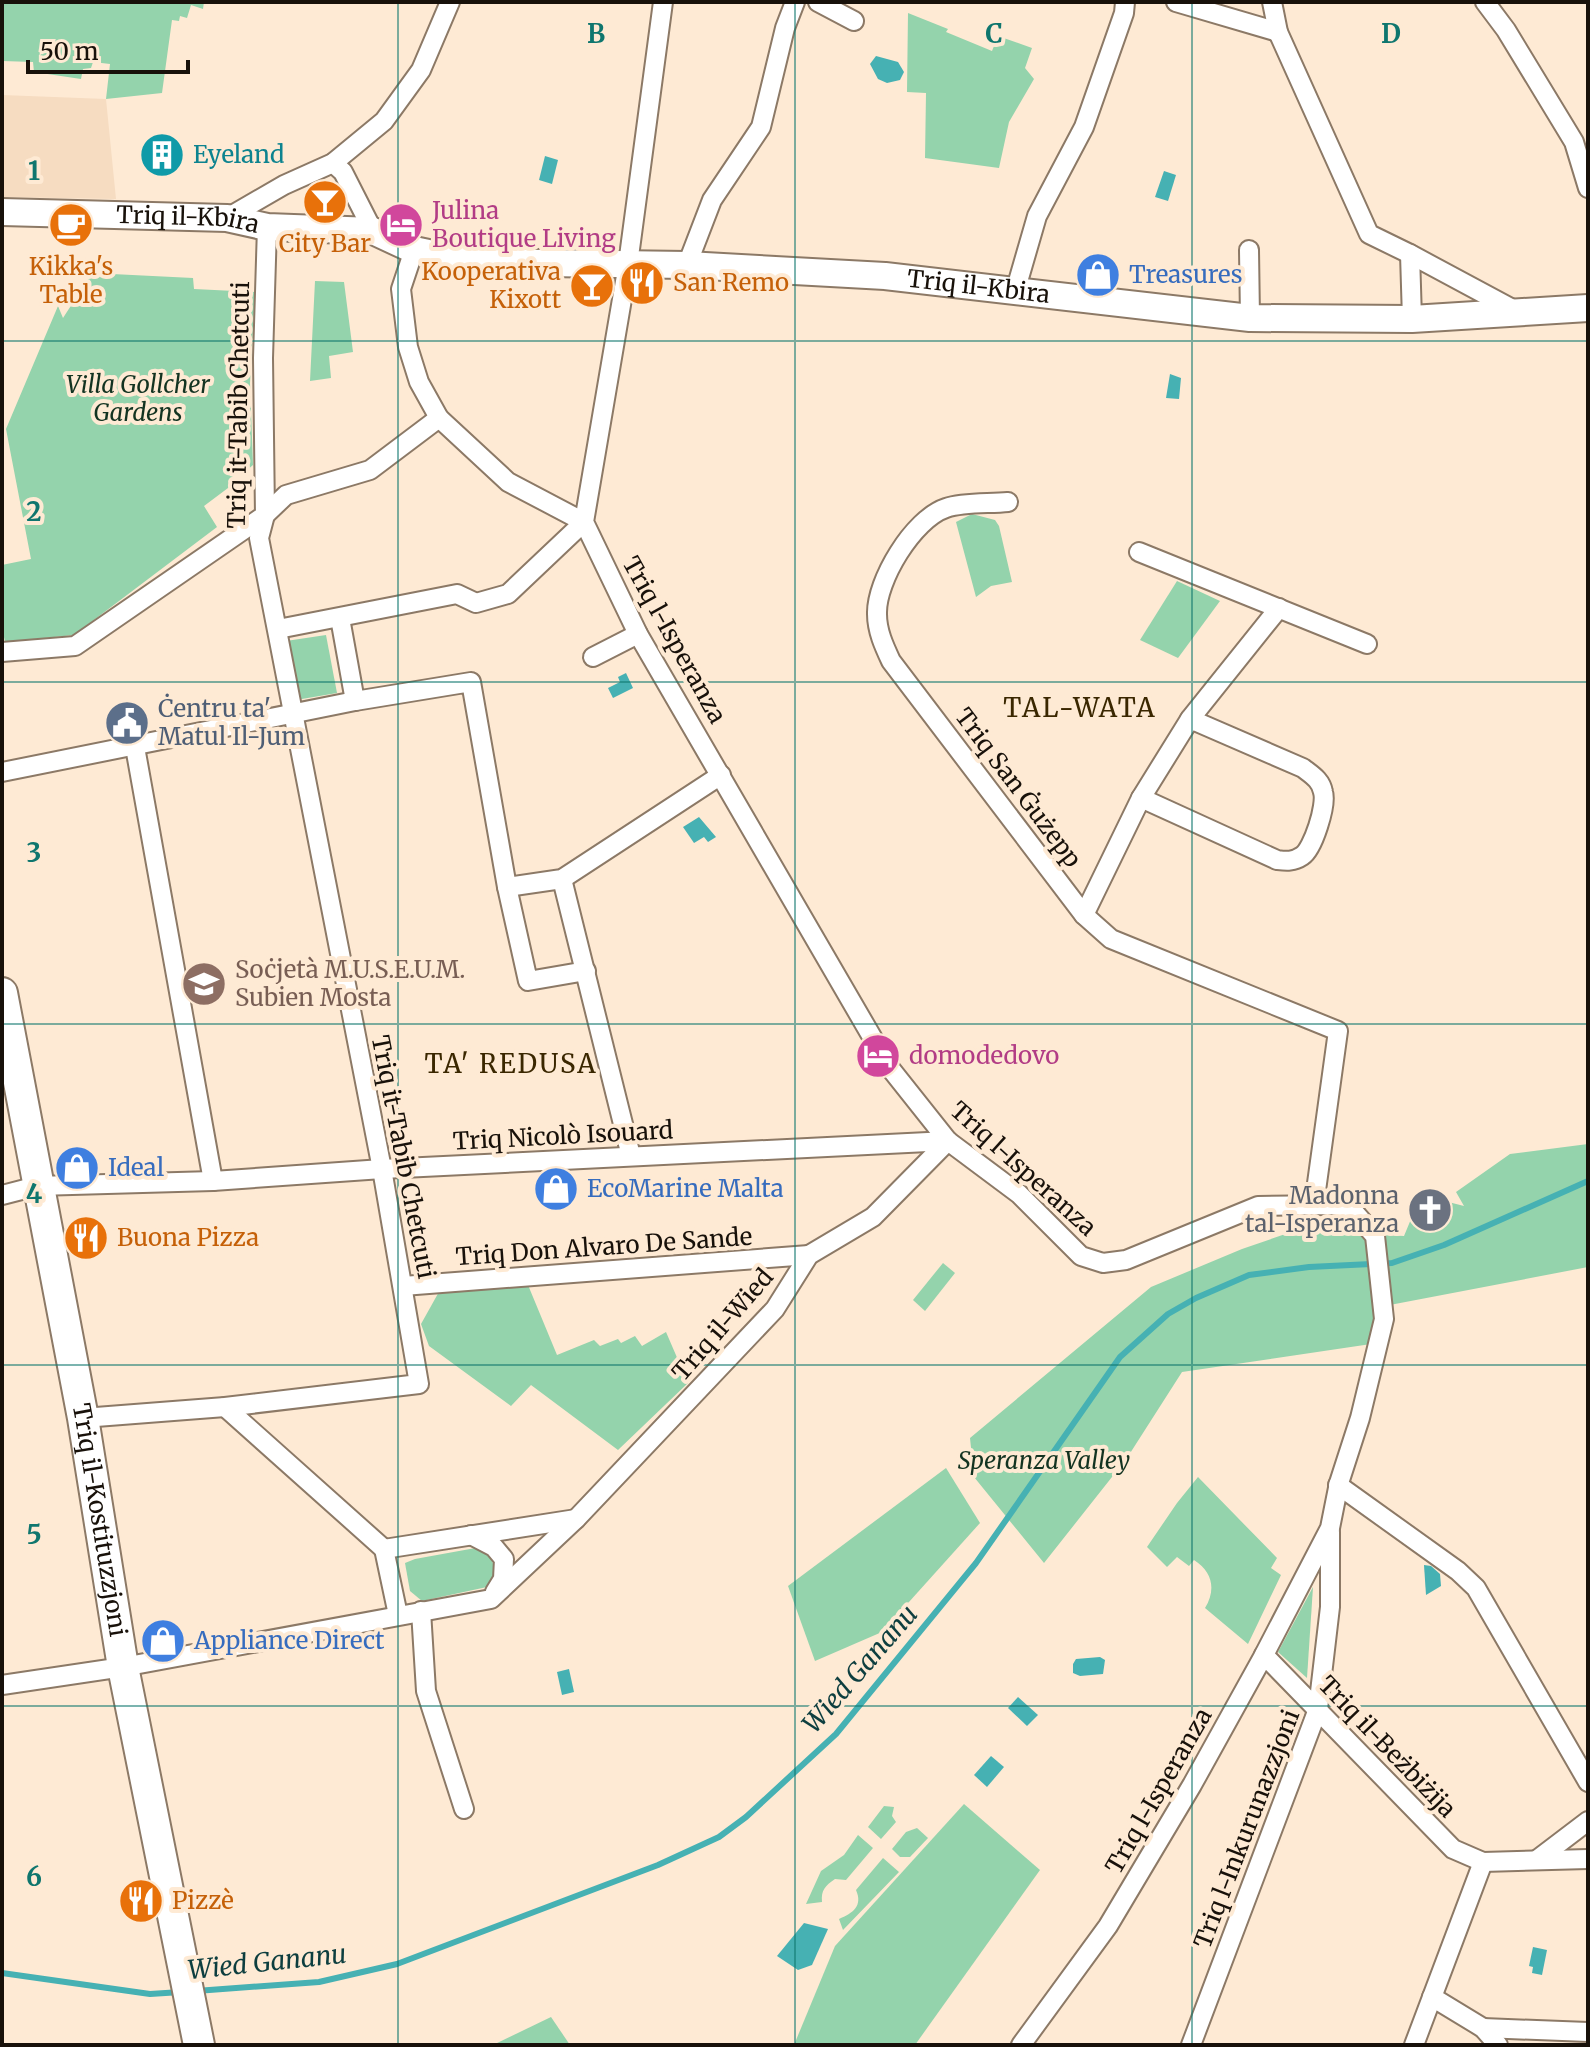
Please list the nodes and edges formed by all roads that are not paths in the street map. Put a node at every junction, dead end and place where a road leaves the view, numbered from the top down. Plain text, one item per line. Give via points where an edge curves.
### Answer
1 (450, 2) edge
2 (663, 2) edge
3 (795, 2) edge
4 (818, 2) edge
5 (1125, 2) edge
6 (1176, 2) edge
7 (1272, 2) edge
8 (1485, 2) edge
9 (854, 21) dead end
10 (1278, 32) junction
11 (333, 163) junction
12 (1588, 188) edge
13 (2, 212) edge
14 (227, 218) junction
15 (267, 227) junction
16 (373, 231) junction
17 (414, 250) junction
18 (1249, 250) dead end
19 (1410, 254) junction
20 (628, 264) junction
21 (687, 265) junction
22 (1015, 292) junction
23 (1588, 308) edge
24 (1521, 314) junction
25 (1250, 318) junction
26 (1412, 319) junction
27 (439, 418) junction
28 (1008, 502) dead end
29 (265, 515) junction
30 (584, 522) junction
31 (1139, 552) dead end
32 (1279, 608) junction
33 (340, 618) junction
34 (278, 629) junction
35 (638, 634) junction
36 (1367, 644) dead end
37 (2, 652) edge
38 (593, 657) dead end
39 (355, 701) junction
40 (295, 714) junction
41 (1190, 719) junction
42 (135, 747) junction
43 (2, 772) edge
44 (721, 775) junction
45 (1141, 798) junction
46 (562, 879) junction
47 (507, 887) junction
48 (1084, 915) junction
49 (586, 971) junction
50 (2, 993) edge
51 (948, 1141) junction
52 (631, 1156) junction
53 (382, 1169) junction
54 (213, 1181) junction
55 (37, 1186) junction
56 (2, 1195) edge
57 (1314, 1205) junction
58 (809, 1255) junction
59 (403, 1286) junction
60 (225, 1407) junction
61 (83, 1418) junction
62 (1338, 1485) junction
63 (576, 1519) junction
64 (1330, 1528) junction
65 (471, 1535) junction
66 (384, 1549) junction
67 (491, 1599) junction
68 (421, 1611) junction
69 (398, 1615) junction
70 (1264, 1655) junction
71 (123, 1667) junction
72 (2, 1685) edge
73 (1318, 1709) junction
74 (1588, 1782) edge
75 (464, 1809) dead end
76 (1588, 1821) edge
77 (1538, 1859) junction
78 (1588, 1859) edge
79 (1483, 1862) junction
80 (1432, 1997) junction
81 (1483, 2028) junction
82 (1588, 2032) edge
83 (199, 2045) edge
84 (1021, 2045) edge
85 (1191, 2045) edge
86 (1414, 2045) edge
87 (1498, 2045) edge

1 - 11 street via 421,70 384,121
2 - 20 street
3 - 21 street via 761,127 712,200
4 - 9 street
5 - 22 street via 1084,127 1037,216
6 - 10 street
7 - 10 street
8 - 12 street via 1574,142
10 - 19 street via 1369,234
11 - 14 street
11 - 16 street via 343,172
13 - 14 main road, Triq il-Kbira
14 - 15 main road, Triq il-Kbira
15 - 16 main road, Triq il-Kbira
15 - 29 street, Triq it-Tabib Chetcuti
16 - 17 main road, Triq il-Kbira
17 - 20 main road, Triq il-Kbira via 471,262
17 - 27 street via 401,289 408,347
18 - 25 street
19 - 24 street
19 - 26 street
20 - 21 main road, Triq il-Kbira
20 - 30 street
21 - 22 main road, Triq il-Kbira via 885,276
22 - 25 main road, Triq il-Kbira
23 - 24 main road, Triq il-Kbira
24 - 26 main road, Triq il-Kbira
25 - 26 main road, Triq il-Kbira
27 - 29 street via 370,470 286,495
27 - 30 street via 508,482
28 - 48 street, Triq San Ġużepp via 945,508 920,525 885,579 877,611 880,637 891,661
29 - 34 street, Triq it-Tabib Chetcuti via 259,538
29 - 37 street via 75,646
30 - 33 street via 508,594 476,603 457,594
30 - 35 street, Triq l-Isperanza
31 - 32 street
32 - 36 street
32 - 41 street
33 - 34 street
33 - 39 street
34 - 40 street, Triq it-Tabib Chetcuti
35 - 38 street
35 - 44 street, Triq l-Isperanza
39 - 40 street
39 - 47 street via 471,682
40 - 42 street
40 - 53 street, Triq it-Tabib Chetcuti
41 - 45 street
41 - 45 street via 1317,778 1323,808 1311,844 1304,855 1277,860
42 - 43 street
42 - 54 street
44 - 46 street
44 - 51 street, Triq l-Isperanza via 877,1049
45 - 48 street
46 - 47 street
46 - 49 street
47 - 49 street via 528,981
48 - 57 street, Triq San Ġużepp via 1111,939 1338,1031
49 - 52 street
50 - 55 main road, Triq il-Kostituzzjoni
51 - 52 street, Triq Nicolò Isouard
51 - 57 street, Triq l-Isperanza via 1019,1194 1081,1256 1103,1263 1126,1260 1258,1206
51 - 58 street, Triq il-Wied via 873,1217
52 - 53 street, Triq Nicolò Isouard
53 - 54 street, Triq Nicolò Isouard
53 - 59 street, Triq it-Tabib Chetcuti
54 - 55 street, Triq Nicolò Isouard
55 - 56 street, Triq Nicolò Isouard
55 - 61 main road, Triq il-Kostituzzjoni
57 - 62 street, Triq l-Isperanza via 1336,1205 1355,1213 1375,1236 1384,1319
58 - 59 street, Triq Don Alvaro De Sande
58 - 63 street, Triq il-Wied via 775,1309
59 - 60 street, Triq it-Tabib Chetcuti via 419,1384
60 - 61 street
60 - 66 street
61 - 71 main road, Triq il-Kostituzzjoni
62 - 64 street, Triq l-Isperanza
62 - 74 street via 1476,1588
63 - 65 street
63 - 67 street, Triq il-Wied
64 - 70 street, Triq l-Isperanza
64 - 73 street, Triq l-Inkurunazzjoni via 1330,1607
65 - 66 street
65 - 67 street via 504,1559 503,1579
66 - 69 street
67 - 68 street
68 - 69 street
68 - 75 street via 426,1691
69 - 71 street
70 - 73 street, Triq il-Beżbiżija
70 - 84 street, Triq l-Isperanza via 1108,1926
71 - 72 street
71 - 83 main road, Triq il-Kostituzzjoni
73 - 79 street, Triq il-Beżbiżija via 1453,1849
73 - 85 street, Triq l-Inkurunazzjoni
76 - 77 street
77 - 78 street
77 - 79 street
79 - 80 street
80 - 81 street
80 - 86 street
81 - 82 street
81 - 87 street

